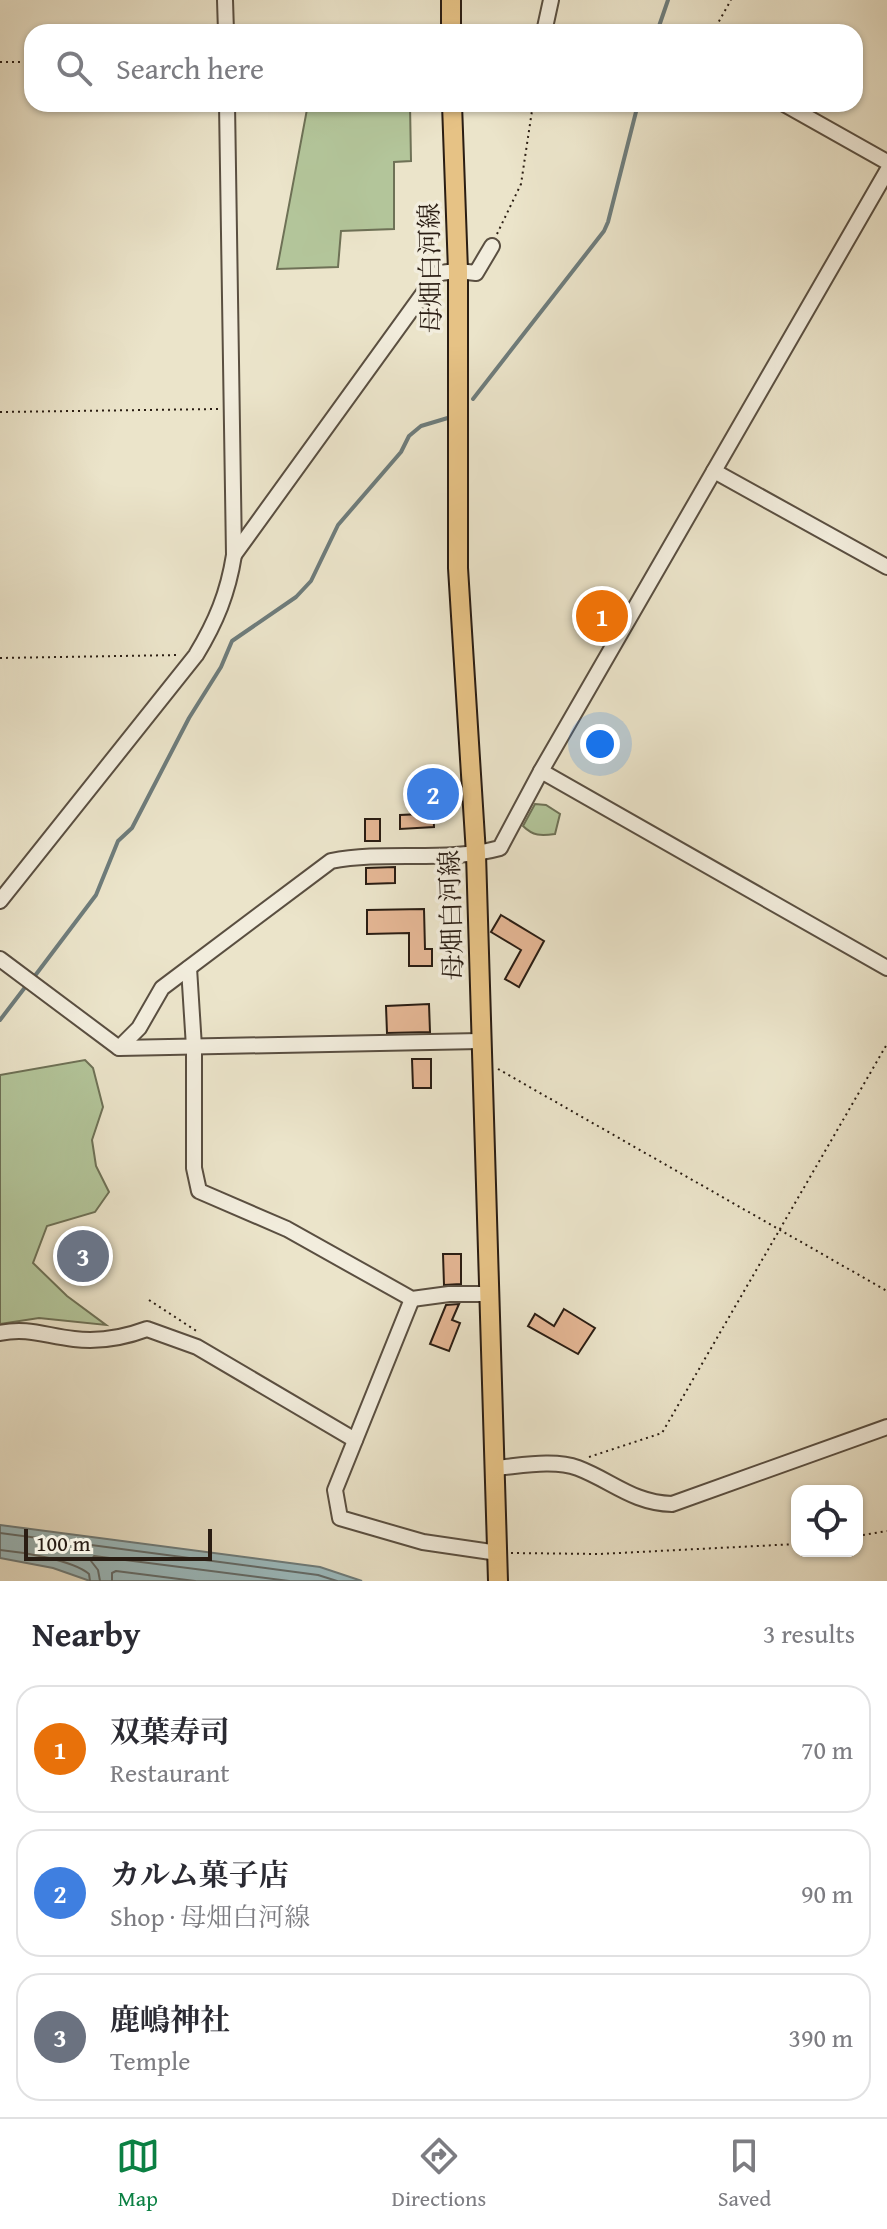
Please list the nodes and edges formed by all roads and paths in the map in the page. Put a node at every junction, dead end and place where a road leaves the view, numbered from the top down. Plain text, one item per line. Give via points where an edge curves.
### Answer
1 (225, 0) edge
2 (451, 0) edge
3 (551, 0) edge
4 (731, 0) edge
5 (226, 24) edge
6 (451, 24) edge
7 (546, 24) edge
8 (718, 24) edge
9 (0, 62) edge
10 (24, 62) edge
11 (227, 112) edge
12 (452, 112) edge
13 (532, 112) edge
14 (798, 112) edge
15 (887, 162) edge
16 (887, 171) edge
17 (492, 246) joint
18 (458, 271) junction
19 (233, 409) junction
20 (0, 412) edge
21 (714, 471) junction
22 (234, 555) junction
23 (887, 567) edge
24 (196, 655) junction
25 (0, 658) edge
26 (541, 771) junction
27 (476, 854) junction
28 (0, 901) edge
29 (0, 959) edge
30 (189, 968) junction
31 (887, 968) edge
32 (480, 1041) junction
33 (887, 1044) edge
34 (194, 1047) junction
35 (119, 1048) junction
36 (482, 1063) junction
37 (778, 1231) junction
38 (887, 1291) edge
39 (490, 1294) junction
40 (412, 1299) junction
41 (0, 1333) edge
42 (887, 1427) edge
43 (355, 1440) junction
44 (576, 1467) junction
45 (495, 1468) junction
46 (887, 1531) edge
47 (863, 1535) edge
48 (791, 1544) edge
49 (498, 1556) junction
50 (498, 1581) edge

1 - 5 street
2 - 6 main road
3 - 7 street
4 - 8 path
9 - 10 path
11 - 19 street
12 - 18 main road, 母畑白河線
13 - 17 path via 521,184
14 - 15 street
16 - 21 street
17 - 18 street via 476,273
18 - 22 street via 439,273 430,284
18 - 27 main road, 母畑白河線 via 458,568
19 - 20 path
19 - 22 street
21 - 23 street
21 - 26 street
22 - 24 street via 224,599
24 - 25 path
24 - 28 street
26 - 27 street via 500,848
26 - 31 street
27 - 30 street via 331,861
27 - 32 main road, 母畑白河線
29 - 35 street
30 - 34 street
30 - 35 street via 162,988 139,1028
32 - 34 street
32 - 36 main road, 母畑白河線
33 - 37 path
34 - 35 street
34 - 40 street via 194,1168 199,1191 287,1229
36 - 37 path
36 - 39 main road, 母畑白河線
37 - 38 path
37 - 44 path via 662,1433 577,1460
39 - 40 street
39 - 45 main road, 母畑白河線
40 - 43 street
41 - 43 street via 18,1329 76,1340 122,1339 147,1329 197,1347
42 - 44 street via 672,1504 642,1501
43 - 49 street via 335,1490 340,1518
44 - 45 street
45 - 49 main road, 母畑白河線
46 - 47 path
48 - 49 path
49 - 50 main road, 母畑白河線

